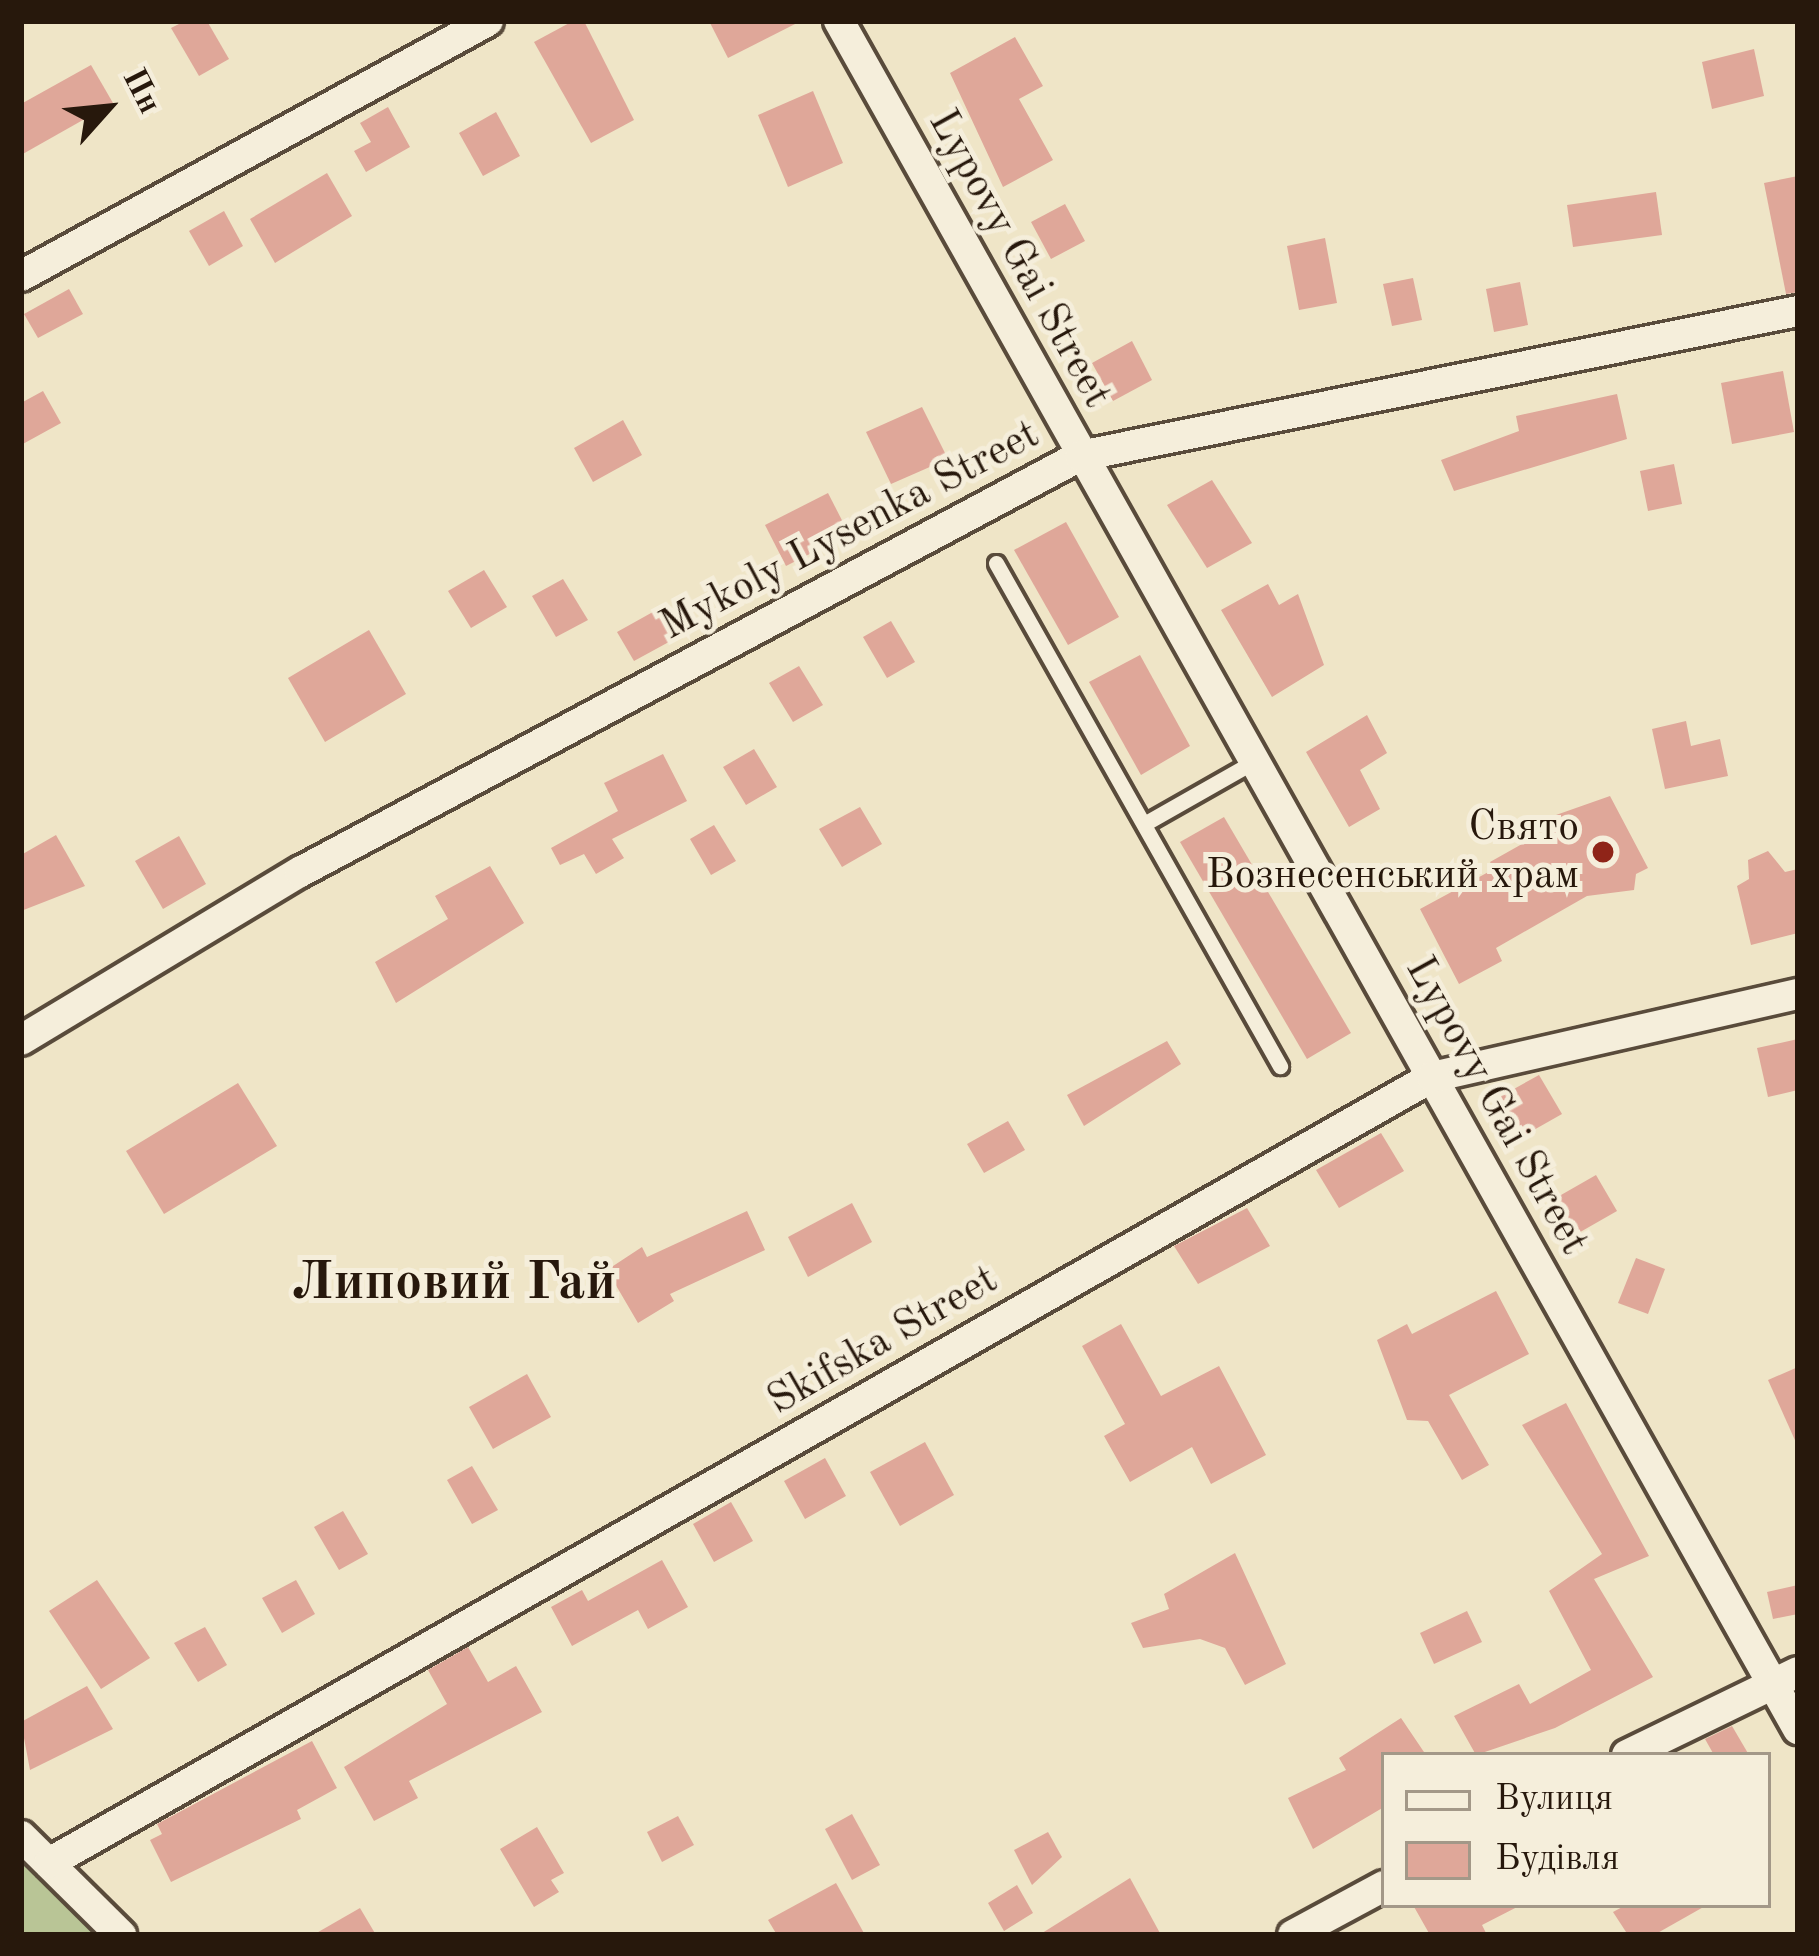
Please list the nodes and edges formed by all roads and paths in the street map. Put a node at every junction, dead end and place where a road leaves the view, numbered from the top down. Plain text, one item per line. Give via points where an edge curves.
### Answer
1 (488, 21) edge
2 (839, 21) edge
3 (21, 276) edge
4 (1798, 310) edge
5 (1079, 456) junction
6 (996, 563) dead end
7 (1253, 762) junction
8 (1144, 824) junction
9 (1798, 994) edge
10 (21, 1040) edge
11 (1280, 1066) dead end
12 (1432, 1077) junction
13 (1783, 1675) edge
14 (1798, 1729) edge
15 (1633, 1752) edge
16 (21, 1836) edge
17 (49, 1863) junction
18 (1381, 1888) edge
19 (121, 1935) edge
20 (1293, 1935) edge

1 - 3 street
2 - 5 street, Lypovy Gai Street
4 - 5 street, Mykoly Lysenka Street
5 - 7 street, Lypovy Gai Street
5 - 10 street, Mykoly Lysenka Street via 300,872
6 - 8 lane
7 - 8 lane
7 - 12 street, Lypovy Gai Street
8 - 11 lane
9 - 12 street, Skifska Street
12 - 13 street, Lypovy Gai Street
12 - 17 street, Skifska Street
13 - 14 street, Lypovy Gai Street
13 - 15 street
16 - 17 street
17 - 19 street
18 - 20 street

